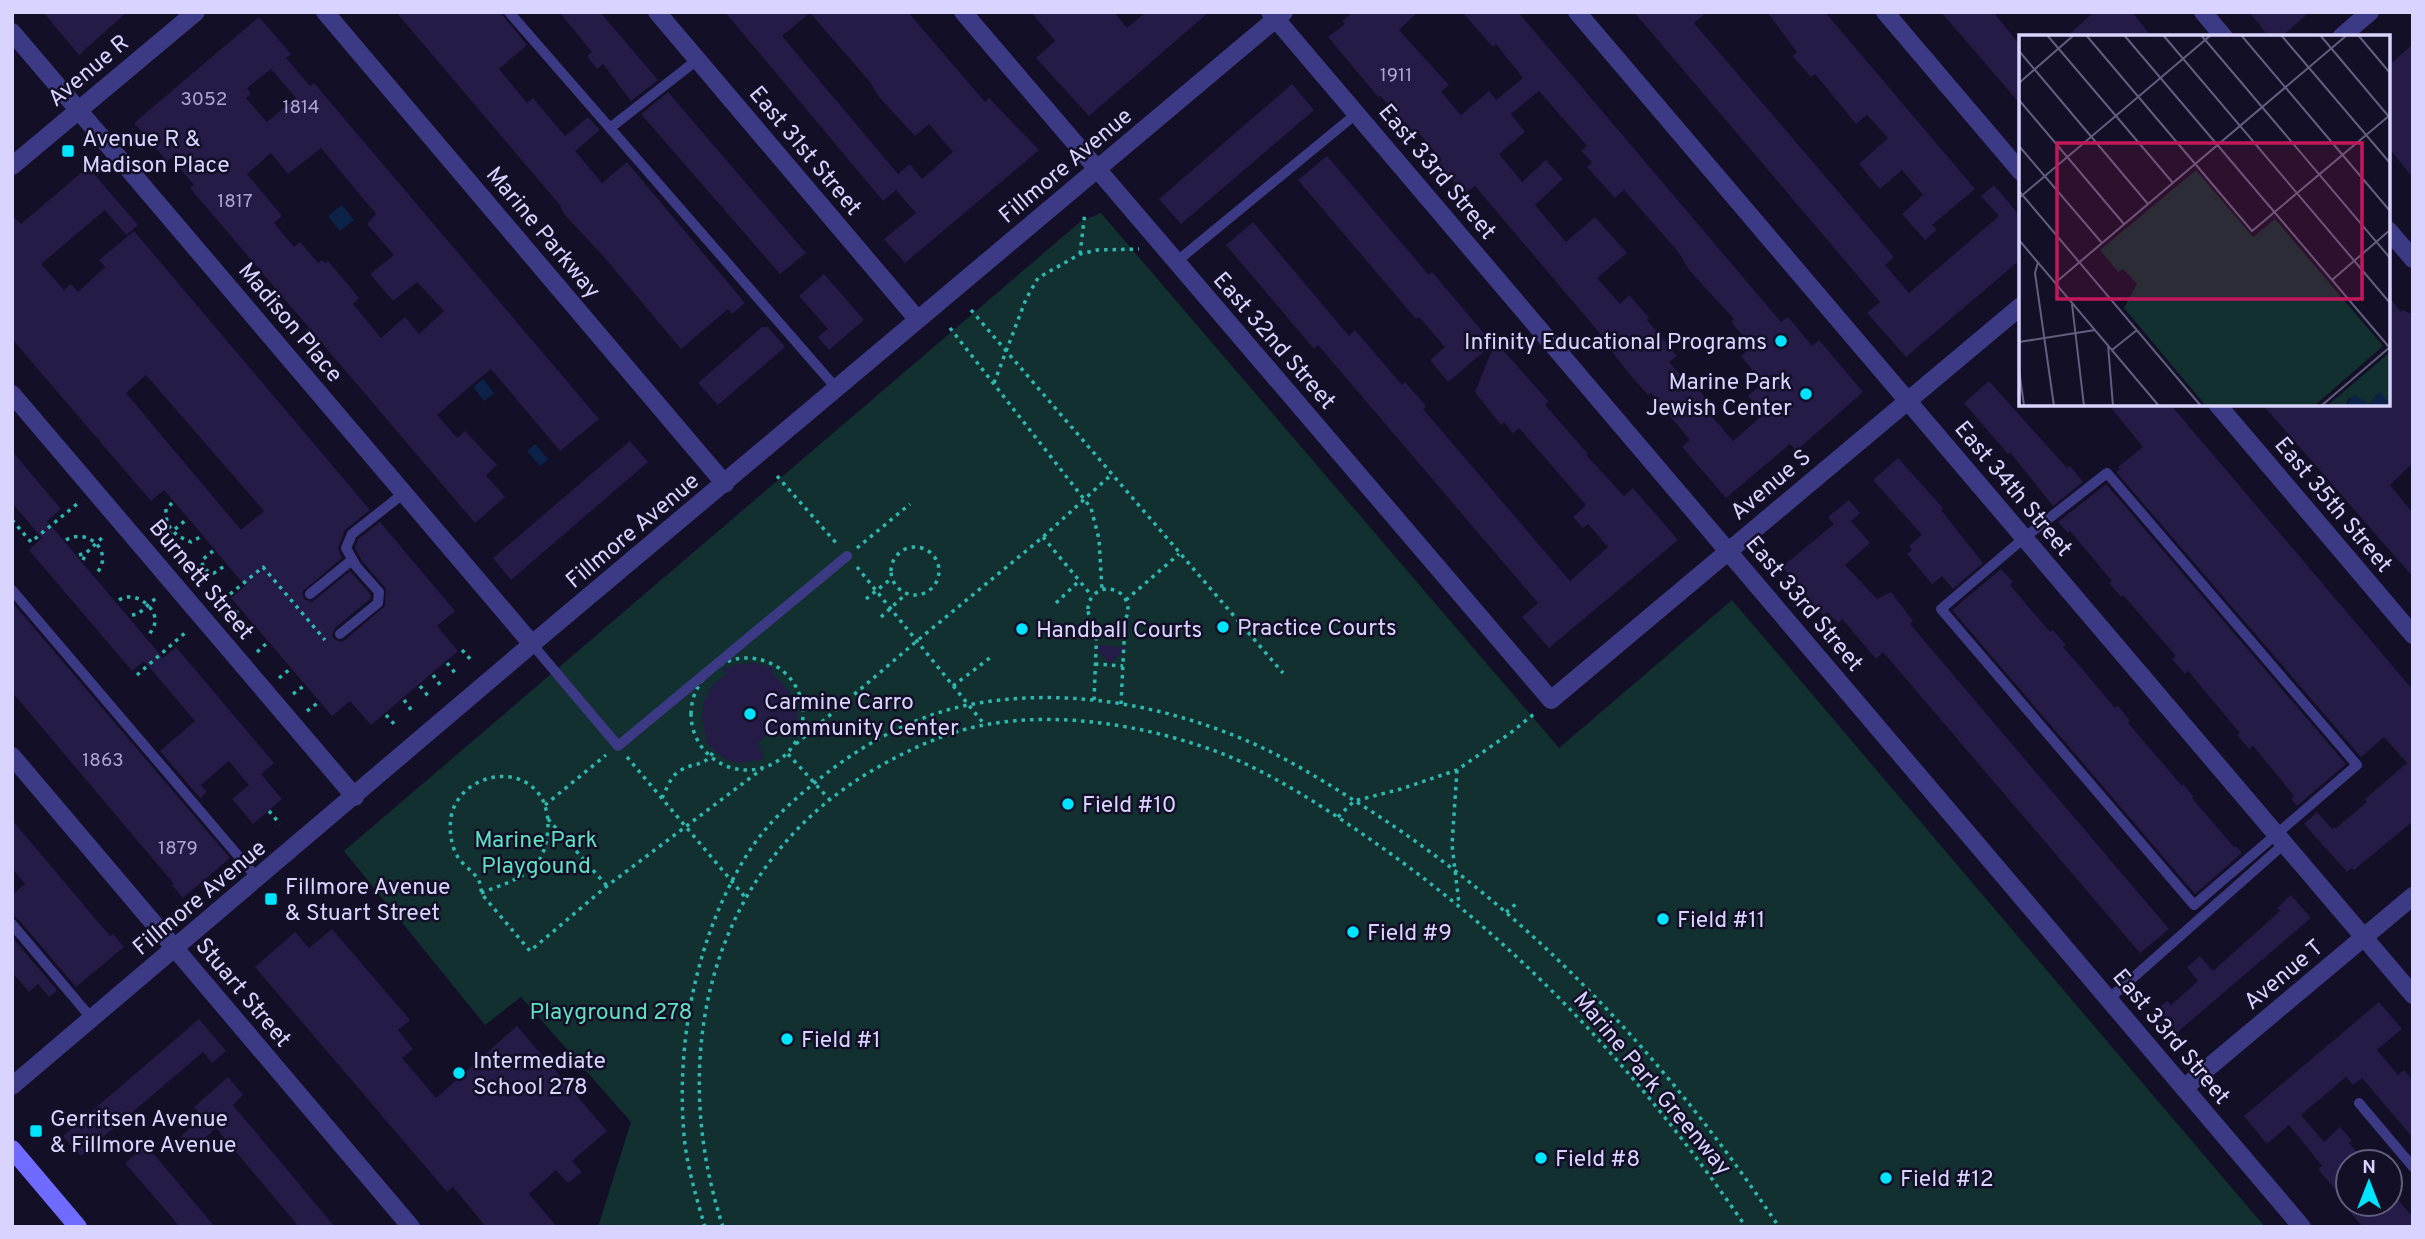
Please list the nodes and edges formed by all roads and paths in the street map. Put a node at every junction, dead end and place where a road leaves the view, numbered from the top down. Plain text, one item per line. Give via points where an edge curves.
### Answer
1 (196, 12) edge
2 (325, 12) edge
3 (509, 12) edge
4 (657, 12) edge
5 (964, 12) edge
6 (1577, 12) edge
7 (1885, 12) edge
8 (2203, 12) edge
9 (2370, 12) edge
10 (1277, 14) edge
11 (12, 32) edge
12 (2222, 35) edge
13 (2343, 35) edge
14 (697, 60) junction
15 (78, 108) junction
16 (1356, 114) junction
17 (610, 128) junction
18 (12, 166) edge
19 (1097, 170) junction
20 (2019, 170) edge
21 (1085, 212) dead end
22 (2390, 232) edge
23 (1139, 249) dead end
24 (1080, 254) junction
25 (2413, 259) edge
26 (1176, 262) junction
27 (2019, 308) edge
28 (971, 310) dead end
29 (918, 320) junction
30 (950, 328) dead end
31 (1007, 351) junction
32 (994, 384) junction
33 (837, 389) junction
34 (12, 394) edge
35 (1906, 400) junction
36 (2219, 406) edge
37 (1112, 474) junction
38 (777, 475) dead end
39 (725, 484) junction
40 (404, 493) junction
41 (1085, 499) junction
42 (172, 503) dead end
43 (77, 504) dead end
44 (910, 504) dead end
45 (12, 520) edge
46 (187, 520) dead end
47 (173, 531) junction
48 (104, 536) dead end
49 (202, 536) dead end
50 (1043, 537) junction
51 (2024, 538) junction
52 (66, 540) dead end
53 (162, 540) dead end
54 (96, 544) junction
55 (213, 551) dead end
56 (1728, 551) junction
57 (86, 553) junction
58 (1179, 554) junction
59 (79, 555) dead end
60 (847, 556) junction
61 (352, 559) junction
62 (83, 560) dead end
63 (226, 567) dead end
64 (204, 569) junction
65 (96, 574) dead end
66 (194, 578) dead end
67 (892, 578) junction
68 (1079, 581) junction
69 (12, 590) edge
70 (877, 590) junction
71 (1102, 590) junction
72 (907, 593) junction
73 (310, 594) dead end
74 (1092, 596) junction
75 (156, 598) dead end
76 (866, 599) dead end
77 (119, 600) dead end
78 (1126, 600) junction
79 (1056, 603) dead end
80 (147, 606) junction
81 (218, 606) dead end
82 (891, 608) junction
83 (239, 610) dead end
84 (138, 614) junction
85 (132, 615) dead end
86 (881, 617) dead end
87 (229, 619) dead end
88 (136, 620) dead end
89 (1125, 620) junction
90 (252, 626) dead end
91 (1097, 626) junction
92 (186, 632) dead end
93 (242, 634) dead end
94 (340, 634) joint
95 (149, 635) dead end
96 (2413, 635) edge
97 (918, 640) junction
98 (268, 642) dead end
99 (532, 644) junction
100 (462, 650) dead end
101 (257, 652) dead end
102 (991, 657) dead end
103 (472, 661) dead end
104 (447, 663) dead end
105 (1096, 664) junction
106 (714, 666) junction
107 (1123, 666) junction
108 (289, 670) dead end
109 (1283, 673) dead end
110 (456, 674) dead end
111 (137, 675) dead end
112 (433, 675) dead end
113 (279, 678) dead end
114 (305, 685) dead end
115 (420, 686) dead end
116 (953, 686) junction
117 (442, 687) dead end
118 (293, 694) dead end
119 (429, 697) dead end
120 (404, 700) dead end
121 (1094, 700) junction
122 (1551, 700) joint
123 (319, 702) dead end
124 (1121, 704) junction
125 (968, 705) junction
126 (307, 711) dead end
127 (412, 711) dead end
128 (1534, 714) dead end
129 (386, 715) dead end
130 (396, 725) dead end
131 (984, 725) junction
132 (796, 744) junction
133 (618, 746) junction
134 (714, 751) dead end
135 (788, 754) junction
136 (12, 756) edge
137 (710, 757) junction
138 (762, 769) junction
139 (1457, 770) junction
140 (814, 783) junction
141 (355, 797) junction
142 (662, 799) junction
143 (829, 799) junction
144 (1354, 801) junction
145 (545, 805) junction
146 (269, 811) dead end
147 (1338, 817) junction
148 (548, 819) junction
149 (280, 824) dead end
150 (685, 827) junction
151 (2280, 839) junction
152 (1456, 873) junction
153 (258, 879) junction
154 (732, 882) junction
155 (607, 886) junction
156 (481, 893) junction
157 (2413, 896) edge
158 (745, 897) junction
159 (1516, 904) dead end
160 (1460, 906) junction
161 (1506, 912) junction
162 (12, 924) edge
163 (2364, 937) junction
164 (176, 948) junction
165 (2413, 995) edge
166 (2109, 999) junction
167 (92, 1019) junction
168 (12, 1086) edge
169 (2184, 1088) junction
170 (2359, 1103) dead end
171 (12, 1149) edge
172 (2413, 1167) edge
173 (78, 1227) edge
174 (411, 1227) edge
175 (705, 1227) edge
176 (723, 1227) edge
177 (1746, 1227) edge
178 (1779, 1227) edge
179 (2302, 1227) edge

1 - 15 street, Avenue R
2 - 39 street, Marine Parkway
3 - 17 lane
4 - 14 street, East 31st Street
5 - 19 street, East 32nd Street
6 - 35 street, East 34th Street
7 - 20 street
8 - 12 street
9 - 13 street
10 - 16 street, East 33rd Street
10 - 19 street, Fillmore Avenue
11 - 15 street, Madison Place
14 - 17 lane
14 - 29 street, East 31st Street
15 - 18 street, Avenue R
15 - 40 street, Madison Place
16 - 26 lane
16 - 56 street, East 33rd Street
17 - 33 lane
19 - 26 street, East 32nd Street
19 - 29 street, Fillmore Avenue
21 - 24 path
22 - 25 street
23 - 24 path
24 - 31 path via 1031,287
26 - 122 street, East 32nd Street
27 - 35 street, Avenue S
28 - 31 path
29 - 33 street, Fillmore Avenue
30 - 32 path
31 - 32 path
31 - 37 path
32 - 41 path
33 - 39 street, Fillmore Avenue
34 - 141 street, Burnett Street
35 - 51 street, East 34th Street
35 - 56 street, Avenue S
36 - 96 street, East 35th Street
37 - 41 path
37 - 58 path
38 - 60 path
39 - 99 street, Fillmore Avenue
40 - 61 lane via 352,534 346,548
40 - 99 street, Madison Place
41 - 50 path
41 - 71 path via 1099,538
42 - 47 path via 166,509 165,522
43 - 45 path via 32,542
44 - 60 path
46 - 47 path
47 - 49 path via 191,542
47 - 53 path
48 - 54 path
50 - 68 path
50 - 97 path
51 - 151 street, East 34th Street
51 - 151 lane via 2107,473 2357,765
51 - 151 lane via 1941,609 1950,620 2194,905
52 - 54 path via 81,535
54 - 57 path
54 - 65 path via 104,559
55 - 64 path via 202,561
56 - 122 street, Avenue S
56 - 166 street, East 33rd Street
57 - 59 path
57 - 62 path
58 - 78 path
58 - 109 path
60 - 70 path
60 - 106 lane
61 - 73 lane
61 - 94 lane via 379,592 378,603
63 - 64 path via 214,573
64 - 66 path
67 - 70 path
67 - 72 path
67 - 72 path via 894,558 907,548 923,548 935,557 939,571 934,585 922,594
68 - 74 path
68 - 79 path
69 - 153 lane
70 - 76 path
70 - 82 path
71 - 74 path
71 - 78 path via 1121,592
72 - 82 path
74 - 91 path via 1088,609
75 - 80 path
77 - 80 path via 131,596
78 - 89 path
80 - 84 path
80 - 95 path via 155,616
81 - 94 path via 263,567 328,644
82 - 86 path
82 - 97 path
83 - 87 path
84 - 85 path
84 - 88 path
89 - 91 path via 1115,628
89 - 107 path
90 - 93 path
91 - 105 path
92 - 111 path
97 - 116 path
97 - 132 path
98 - 101 path
99 - 133 lane
99 - 141 street, Fillmore Avenue
100 - 103 path
102 - 116 path
104 - 110 path
105 - 107 path
105 - 121 path
106 - 132 path via 752,658 770,662 786,673 798,688 804,707
106 - 133 lane
106 - 137 path via 696,690 691,718 694,733
107 - 124 path
108 - 113 path
112 - 117 path
114 - 118 path
115 - 119 path
116 - 125 path
120 - 127 path
121 - 124 path, Marine Park Greenway
121 - 125 path, Marine Park Greenway via 1027,698
123 - 126 path
124 - 144 path, Marine Park Greenway via 1185,718 1248,742
125 - 131 path
125 - 140 path, Marine Park Greenway via 882,736
128 - 139 path
129 - 130 path
131 - 143 path, Marine Park Greenway via 914,748
131 - 147 path, Marine Park Greenway via 1068,721 1162,734 1257,770
132 - 135 path
133 - 142 path
133 - 145 path
134 - 137 path
135 - 138 path
135 - 140 path
136 - 164 street, Stuart Street
137 - 138 path via 735,769
137 - 142 path via 706,763 678,772
138 - 150 path
139 - 144 path
139 - 152 path via 1452,845
140 - 143 path
140 - 154 path, Marine Park Greenway via 765,830
141 - 153 street, Fillmore Avenue
142 - 150 path
143 - 158 path, Marine Park Greenway via 786,841
144 - 147 path
144 - 152 path, Marine Park Greenway
145 - 148 path
145 - 156 path via 529,785 502,776 477,782 459,797 450,835 457,856 480,881
146 - 149 path
147 - 160 path, Marine Park Greenway
148 - 155 path
148 - 156 path via 547,843 534,867
150 - 154 path
150 - 155 path
151 - 163 street, East 34th Street
151 - 166 lane
152 - 160 path
152 - 161 path, Marine Park Greenway
153 - 164 street, Fillmore Avenue
154 - 158 path
154 - 175 path, Marine Park Greenway via 697,975 684,1055 685,1145
155 - 156 path via 530,951
157 - 163 street, Avenue T
158 - 176 path, Marine Park Greenway via 726,934 710,984 699,1066 704,1144
159 - 161 path
160 - 177 path, Marine Park Greenway via 1549,986 1616,1057 1677,1130
161 - 178 path, Marine Park Greenway via 1599,1000 1654,1060
162 - 167 lane
163 - 165 street, East 34th Street
163 - 169 street, Avenue T
164 - 167 street, Fillmore Avenue
164 - 174 street, Stuart Street
166 - 169 street, East 33rd Street
167 - 168 street, Fillmore Avenue
169 - 179 street, East 33rd Street
170 - 172 lane
171 - 173 main road

